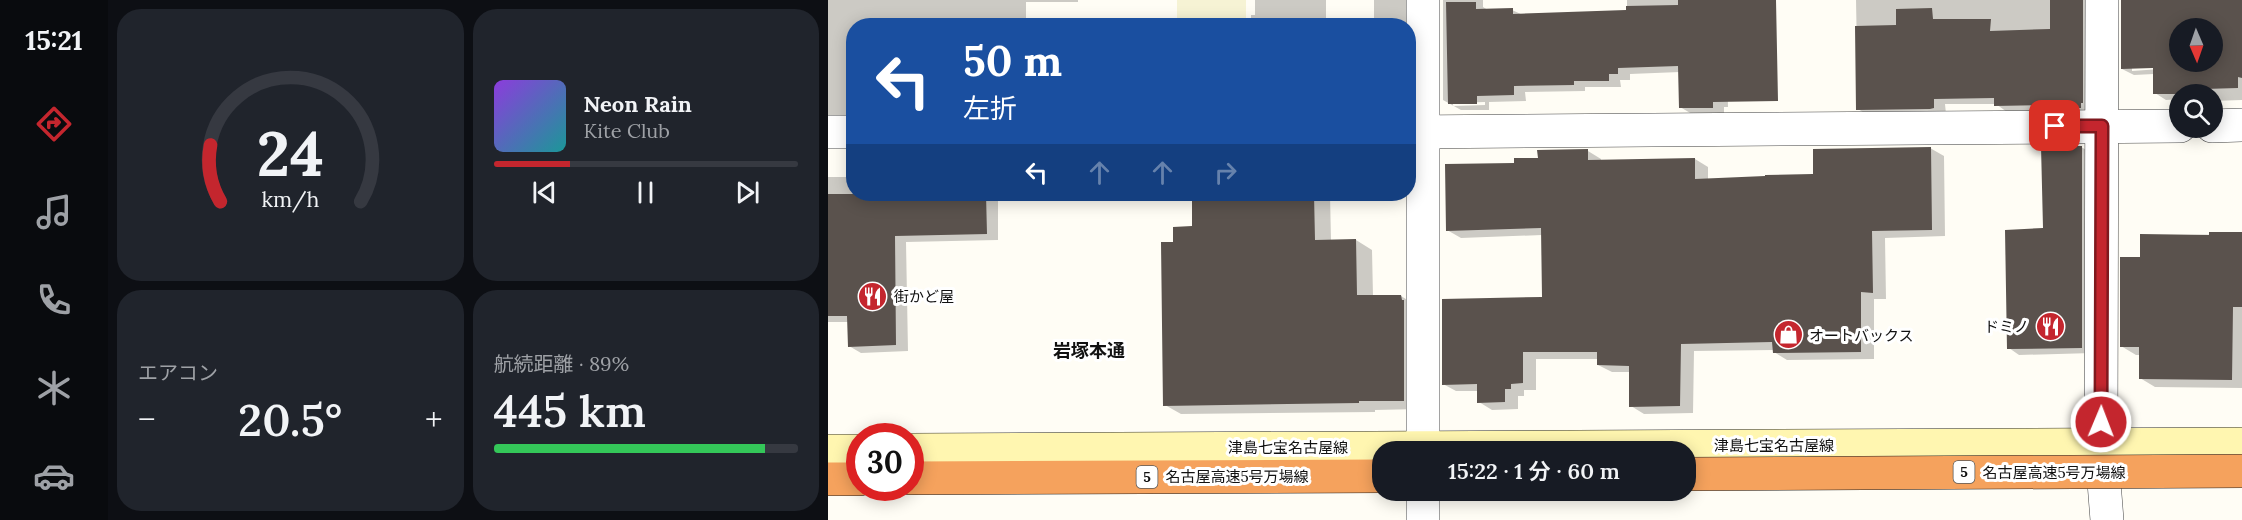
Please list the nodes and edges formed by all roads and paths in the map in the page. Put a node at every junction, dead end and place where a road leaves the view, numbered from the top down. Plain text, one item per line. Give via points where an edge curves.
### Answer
1 (1423, 0) edge
2 (2102, 0) edge
3 (2102, 126) junction
4 (2169, 126) edge
5 (2223, 126) edge
6 (2242, 126) edge
7 (828, 132) edge
8 (846, 132) edge
9 (1416, 132) edge
10 (1423, 441) edge
11 (2101, 444) junction
12 (2242, 444) edge
13 (1696, 447) edge
14 (1372, 449) edge
15 (924, 450) edge
16 (828, 451) edge
17 (846, 451) edge
18 (2242, 471) edge
19 (1696, 474) edge
20 (1372, 476) edge
21 (924, 478) edge
22 (828, 479) edge
23 (846, 479) edge
24 (1423, 501) edge
25 (1423, 520) edge
26 (2107, 520) edge

1 - 9 street
2 - 3 street
3 - 4 street
3 - 9 street
3 - 11 street
5 - 6 street
7 - 8 street
9 - 10 street
11 - 12 main road, 津島七宝名古屋線
11 - 13 main road, 津島七宝名古屋線
11 - 26 street
14 - 15 main road, 津島七宝名古屋線
16 - 17 main road
18 - 19 highway, 名古屋高速5号万場線 / 5, bridge
20 - 21 highway, 名古屋高速5号万場線 / 5
22 - 23 highway
24 - 25 street

